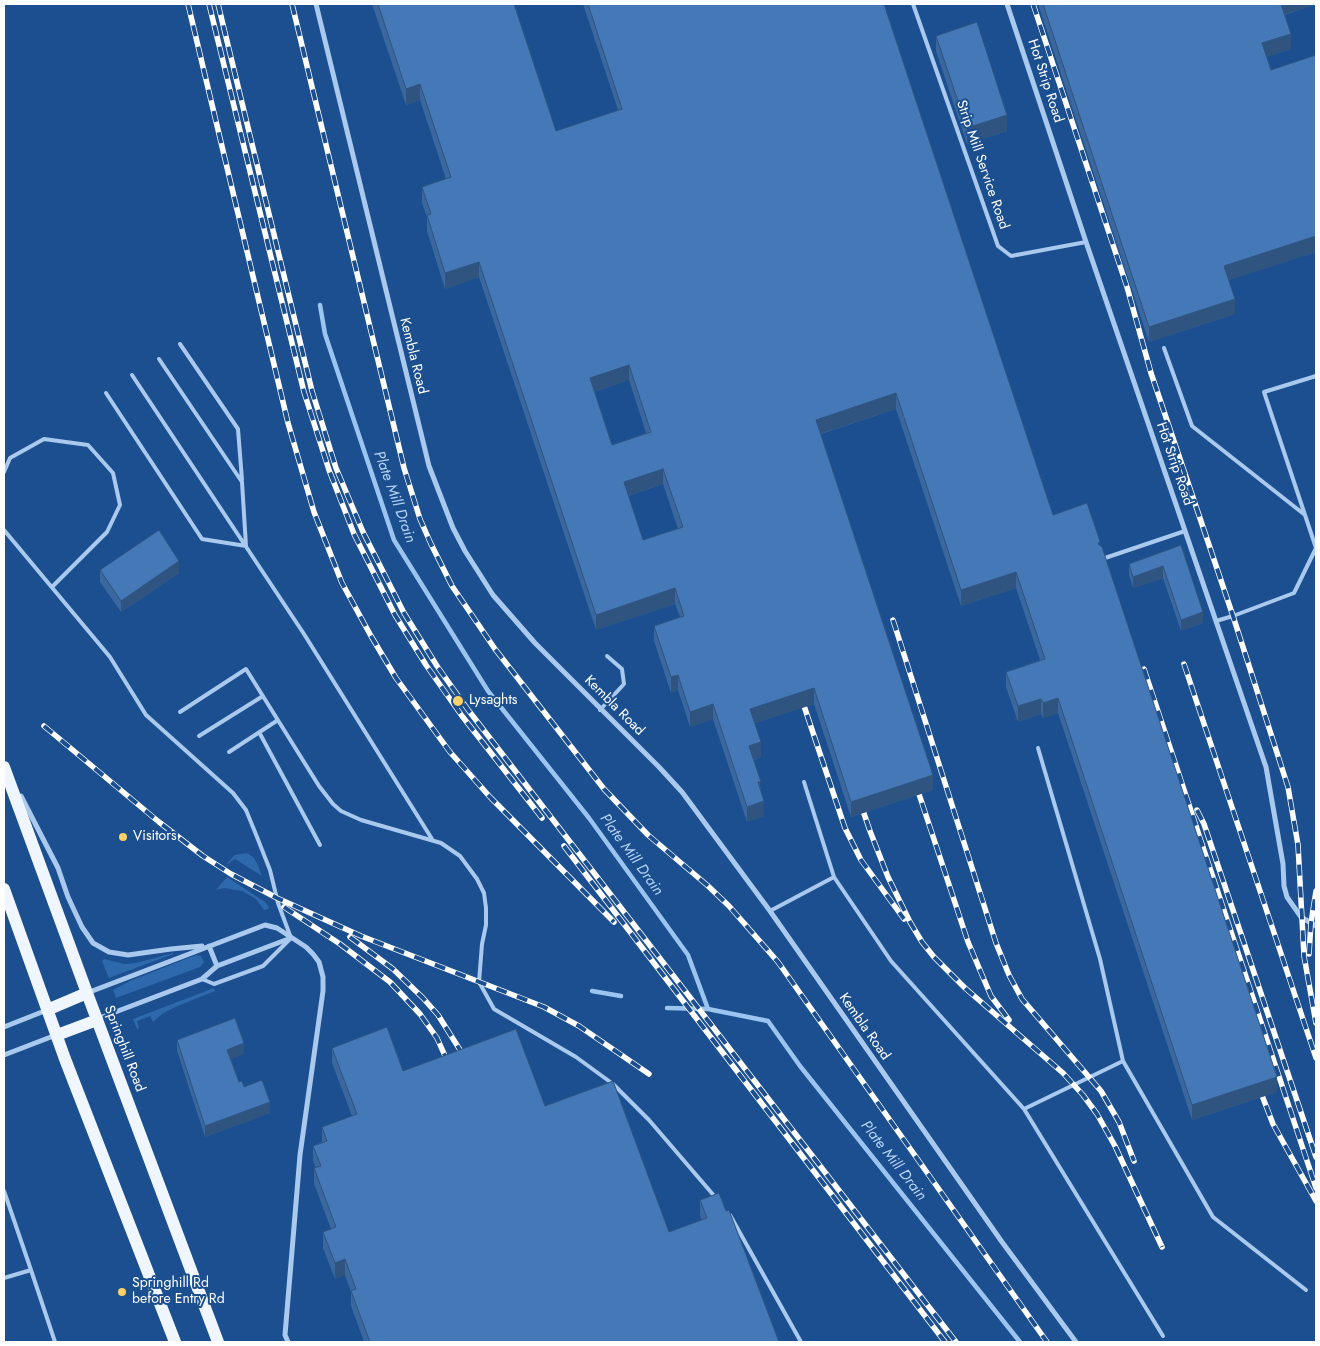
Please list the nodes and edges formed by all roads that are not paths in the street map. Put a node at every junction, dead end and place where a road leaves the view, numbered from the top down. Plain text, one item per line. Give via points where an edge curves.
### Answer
1 (316, 4) edge
2 (913, 4) edge
3 (1008, 4) edge
4 (1086, 242) junction
5 (180, 344) dead end
6 (1164, 348) dead end
7 (159, 360) dead end
8 (132, 375) dead end
9 (1316, 376) edge
10 (106, 393) dead end
11 (4, 472) edge
12 (242, 482) junction
13 (1305, 515) junction
14 (4, 530) edge
15 (1185, 530) junction
16 (246, 546) junction
17 (1102, 559) edge
18 (52, 587) junction
19 (1216, 620) junction
20 (607, 656) dead end
21 (263, 696) junction
22 (600, 710) junction
23 (180, 712) dead end
24 (278, 720) junction
25 (259, 732) junction
26 (199, 736) dead end
27 (1038, 748) dead end
28 (229, 752) dead end
29 (4, 766) edge
30 (804, 782) dead end
31 (432, 839) junction
32 (320, 845) dead end
33 (834, 876) junction
34 (4, 889) edge
35 (770, 910) junction
36 (1316, 926) edge
37 (291, 938) junction
38 (209, 946) junction
39 (217, 966) junction
40 (202, 979) junction
41 (87, 994) junction
42 (47, 1010) junction
43 (97, 1020) junction
44 (4, 1027) edge
45 (57, 1035) junction
46 (4, 1055) edge
47 (1123, 1061) junction
48 (1024, 1109) junction
49 (4, 1191) edge
50 (718, 1200) edge
51 (729, 1214) edge
52 (30, 1270) junction
53 (4, 1278) edge
54 (1306, 1290) dead end
55 (1163, 1336) dead end
56 (55, 1342) edge
57 (175, 1342) edge
58 (218, 1342) edge
59 (288, 1342) edge
60 (800, 1342) edge
61 (1076, 1342) edge

1 - 22 street, Kembla Road via 419,432 440,497 465,551 493,595
2 - 4 lane, Strip Mill Service Road via 998,246 1011,256
3 - 4 street, Hot Strip Road
4 - 15 street, Hot Strip Road
5 - 12 lane via 238,429
6 - 13 lane via 1192,426
7 - 12 lane
8 - 16 lane
9 - 13 lane via 1264,392
10 - 16 lane via 202,539
11 - 18 lane via 10,458 44,439 88,445 113,473 120,505 107,532
12 - 16 lane
13 - 19 lane via 1316,548 1294,593
14 - 18 lane
15 - 17 lane
15 - 19 street, Hot Strip Road
16 - 31 lane
18 - 37 lane via 110,657 146,715 240,801 256,832
19 - 36 street, Hot Strip Road via 1266,767 1287,897 1301,917
20 - 22 lane via 622,669 624,684
21 - 23 lane via 246,668
21 - 24 lane
21 - 26 lane
22 - 35 street, Kembla Road via 682,792
24 - 25 lane
24 - 31 lane via 319,786 341,810 361,820
25 - 28 lane
25 - 32 lane
27 - 47 lane via 1100,959
29 - 38 street via 93,943 109,952 128,956
29 - 41 main road, Springhill Road
30 - 33 lane
31 - 50 lane via 460,856 484,893 486,925 479,982 494,1009 576,1057 613,1084 649,1120
33 - 35 lane
33 - 48 lane via 892,961
34 - 42 main road
35 - 61 street, Kembla Road via 1002,1242
37 - 38 street via 273,926 265,925
37 - 39 street
37 - 40 lane via 263,966 214,984
37 - 59 street via 310,950 320,962 322,991 300,1156 285,1335
38 - 39 street
38 - 41 street
39 - 40 street
40 - 43 street
41 - 42 main road
41 - 43 main road, Springhill Road
42 - 44 street
42 - 45 main road
43 - 45 main road
43 - 58 main road, Springhill Road
45 - 46 street
45 - 57 main road
47 - 48 lane
47 - 54 lane via 1213,1217
48 - 55 lane
49 - 52 lane
51 - 60 lane
52 - 53 lane
52 - 56 lane

